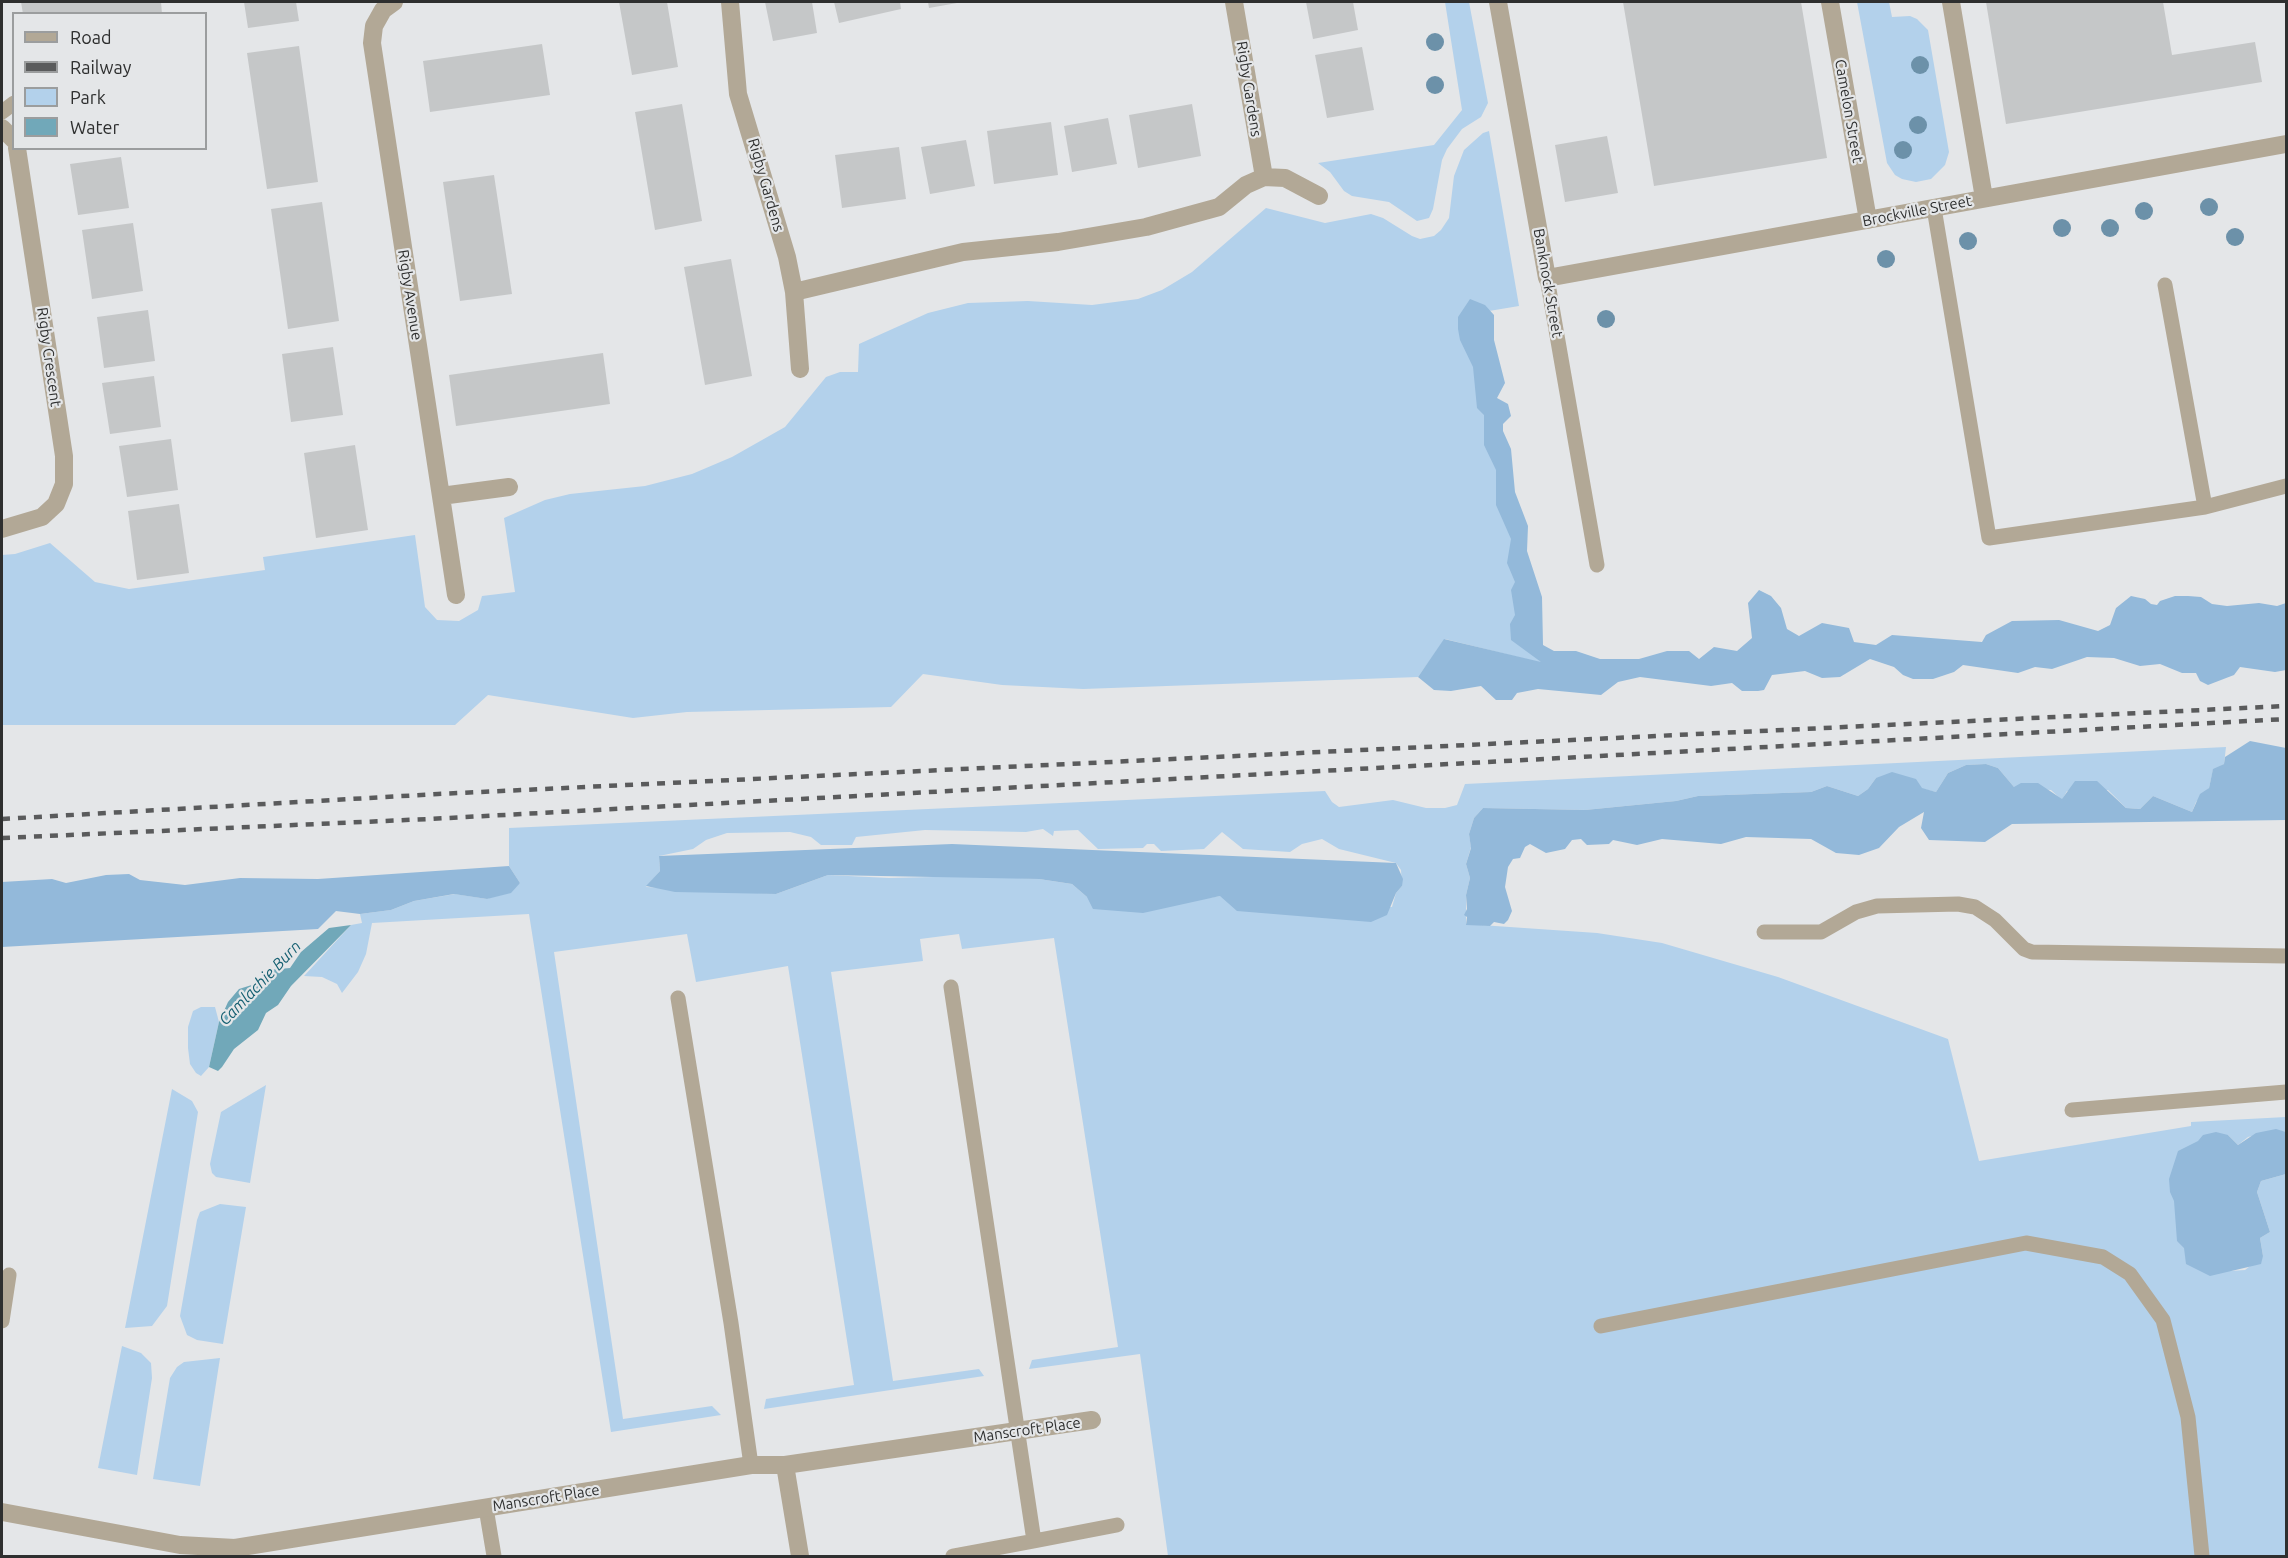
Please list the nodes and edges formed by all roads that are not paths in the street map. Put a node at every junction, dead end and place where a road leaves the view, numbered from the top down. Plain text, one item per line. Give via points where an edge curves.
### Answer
1 (394, 2) edge
2 (730, 2) edge
3 (1234, 2) edge
4 (1498, 2) edge
5 (1830, 2) edge
6 (1951, 2) edge
7 (2286, 144) edge
8 (17, 150) edge
9 (1263, 177) junction
10 (1318, 196) dead end
11 (1984, 198) junction
12 (1934, 208) junction
13 (1868, 220) junction
14 (1547, 278) junction
15 (2164, 285) dead end
16 (794, 292) junction
17 (800, 369) dead end
18 (2286, 486) edge
19 (508, 487) dead end
20 (441, 496) junction
21 (2205, 507) junction
22 (2, 529) edge
23 (1597, 565) dead end
24 (456, 595) dead end
25 (1764, 932) dead end
26 (2286, 956) edge
27 (951, 987) dead end
28 (678, 998) dead end
29 (2286, 1092) edge
30 (2072, 1110) dead end
31 (9, 1275) dead end
32 (2, 1321) edge
33 (1601, 1326) dead end
34 (1092, 1420) dead end
35 (1018, 1431) junction
36 (751, 1465) junction
37 (785, 1465) junction
38 (486, 1508) junction
39 (2, 1512) edge
40 (1118, 1525) dead end
41 (1034, 1541) junction
42 (494, 1557) edge
43 (800, 1557) edge
44 (953, 1557) edge
45 (2202, 1557) edge

1 - 20 street, Rigby Avenue via 383,10 374,26 372,43
2 - 16 street, Rigby Gardens via 738,94
3 - 9 street, Rigby Gardens
4 - 14 street, Banknock Street
5 - 13 street, Camelon Street
6 - 11 street
7 - 11 street, Brockville Street
8 - 22 street, Rigby Crescent via 64,456 64,484 56,504 42,517
9 - 10 street via 1285,178
9 - 16 street via 1219,207 1107,235 963,252
11 - 12 street, Brockville Street
12 - 13 street, Brockville Street
12 - 21 lane via 1989,538
13 - 14 street, Brockville Street
14 - 23 lane, Banknock Street
15 - 21 lane
16 - 17 street, Rigby Gardens
18 - 21 lane
19 - 20 street
20 - 24 street, Rigby Avenue
25 - 26 lane via 1821,932 1856,912 1877,906 1958,904 1975,907 2032,952
27 - 35 lane
28 - 36 lane
29 - 30 lane
31 - 32 lane
33 - 45 lane via 2026,1243 2103,1257 2130,1274 2163,1320 2188,1417
34 - 35 street, Manscroft Place
35 - 37 street, Manscroft Place
35 - 41 lane
36 - 37 street, Manscroft Place
36 - 38 street, Manscroft Place
37 - 43 street
38 - 39 street, Manscroft Place via 235,1548 207,1548
38 - 42 lane
40 - 41 lane
41 - 44 lane

